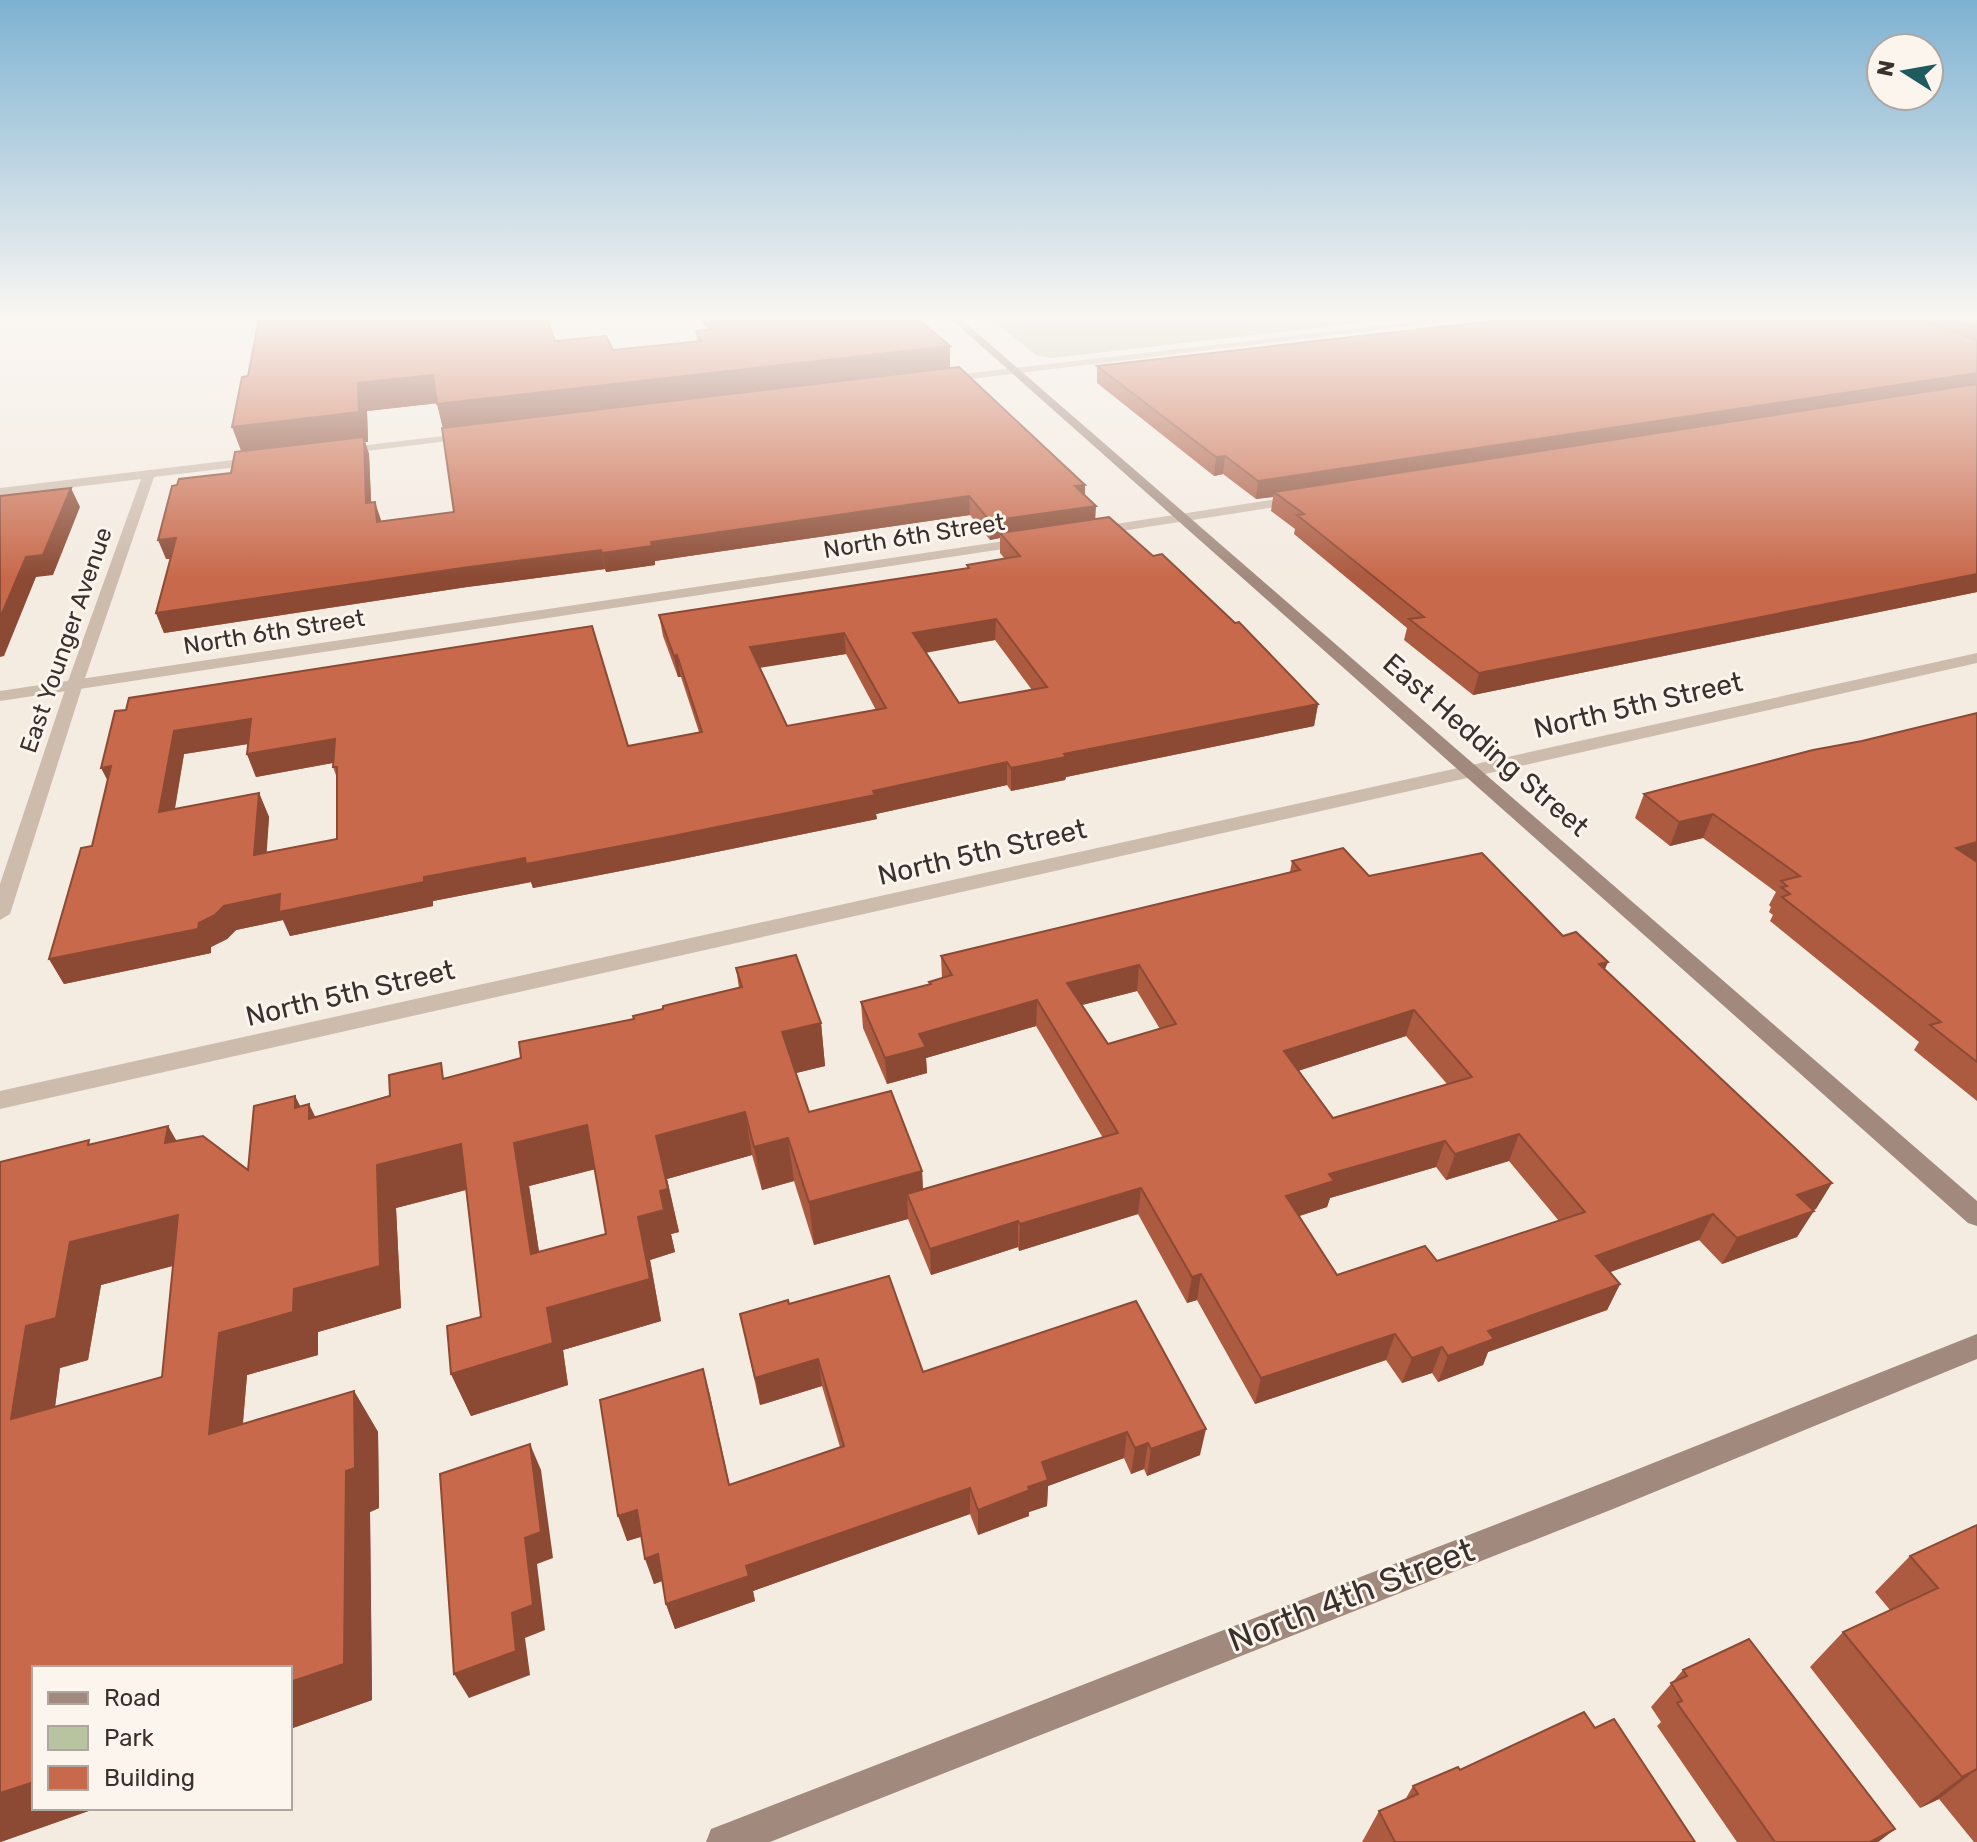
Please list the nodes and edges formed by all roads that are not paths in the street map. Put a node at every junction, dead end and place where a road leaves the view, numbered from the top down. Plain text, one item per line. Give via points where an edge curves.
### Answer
1 (1054, 405) edge
2 (487, 434) edge
3 (330, 453) edge
4 (268, 460) edge
5 (149, 474) junction
6 (0, 492) edge
7 (1308, 498) edge
8 (1182, 518) junction
9 (1084, 533) edge
10 (1037, 540) edge
11 (1977, 658) edge
12 (75, 684) junction
13 (0, 696) edge
14 (1470, 771) junction
15 (0, 914) edge
16 (0, 1100) edge
17 (1977, 1216) edge
18 (1977, 1346) edge
19 (724, 1842) edge

1 - 8 main road, East Hedding Street
2 - 3 street
4 - 5 street
5 - 6 street
5 - 12 street, East Younger Avenue
7 - 8 street
8 - 9 street
8 - 14 main road, East Hedding Street
10 - 12 street, North 6th Street
11 - 14 street, North 5th Street
12 - 13 street, North 6th Street
12 - 15 street, East Younger Avenue
14 - 16 street, North 5th Street
14 - 17 main road, East Hedding Street
18 - 19 main road, North 4th Street

